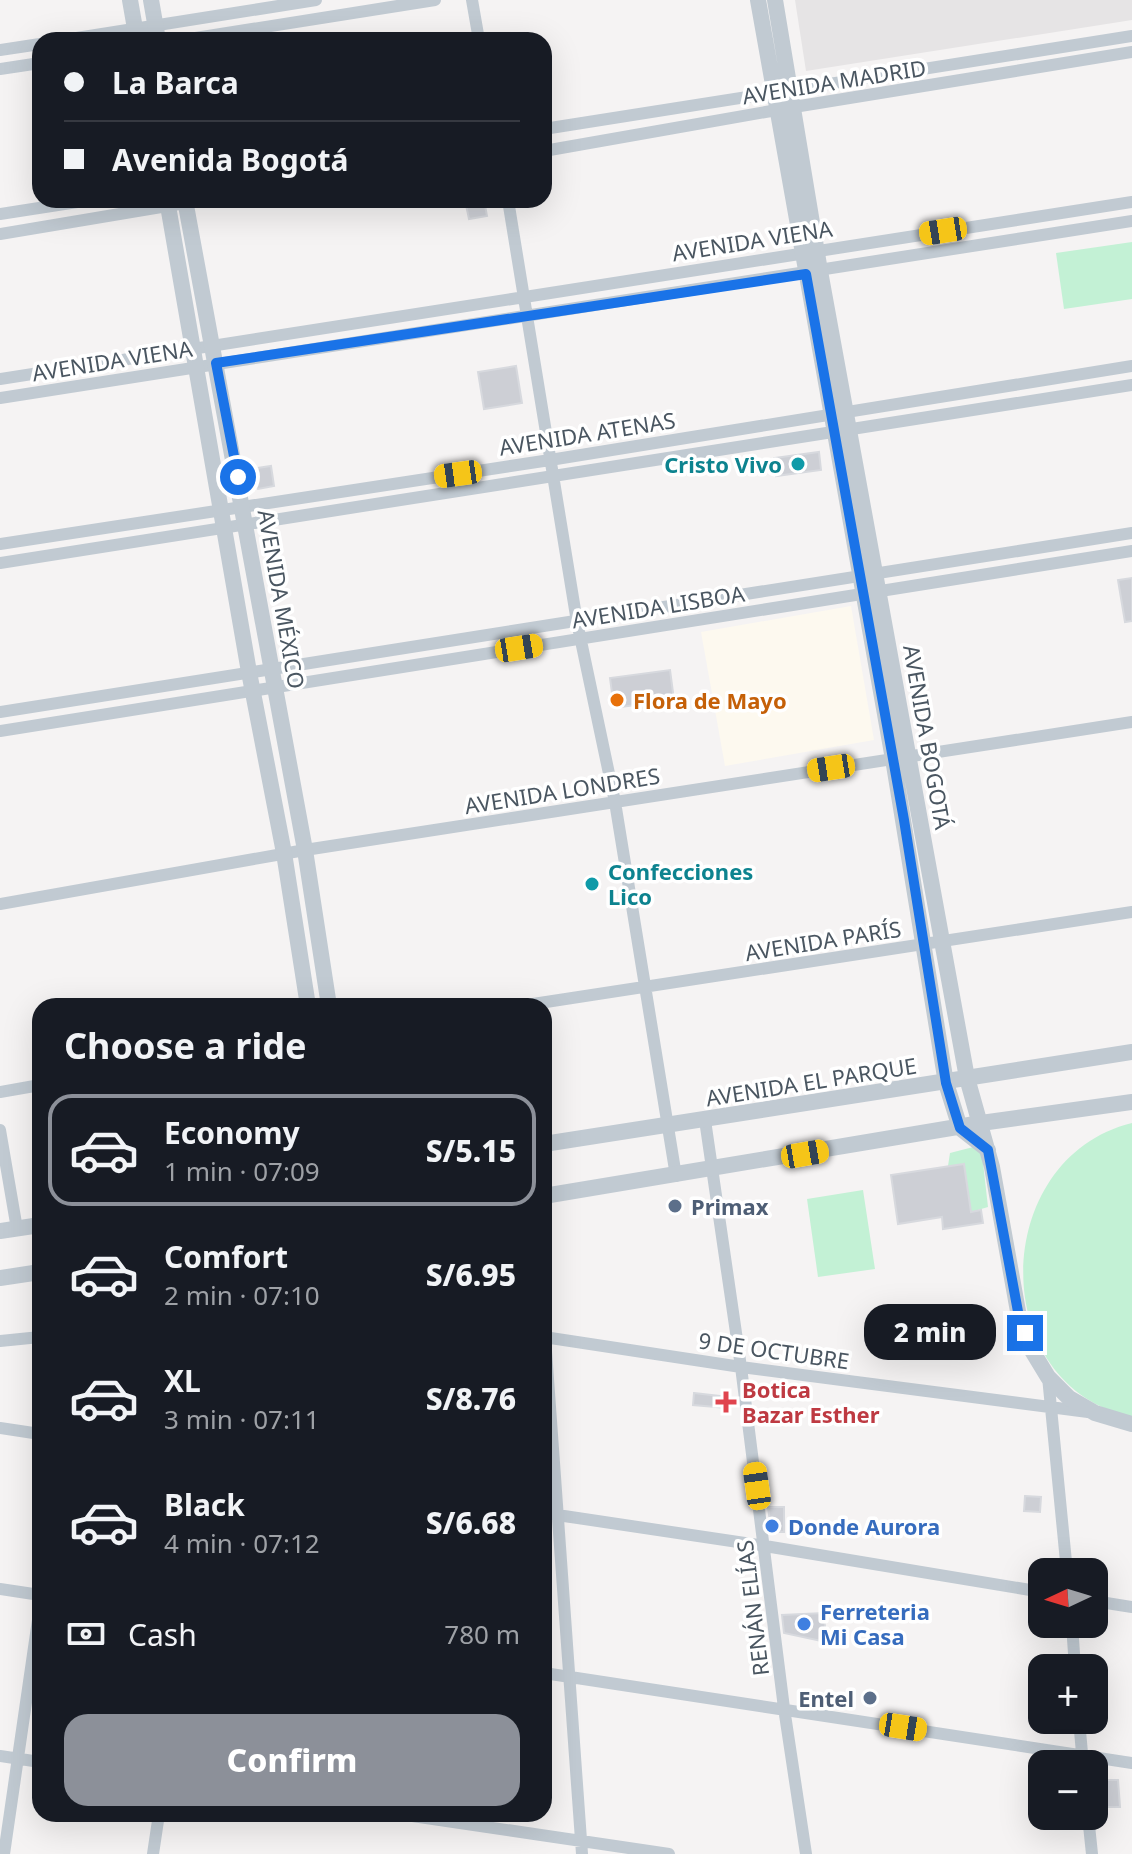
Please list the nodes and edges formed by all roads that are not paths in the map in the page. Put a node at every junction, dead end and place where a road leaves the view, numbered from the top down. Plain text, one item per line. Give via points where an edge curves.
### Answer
1 (130, 0) edge
2 (151, 0) edge
3 (316, 0) edge
4 (435, 0) edge
5 (472, 0) edge
6 (758, 0) edge
7 (775, 0) edge
8 (135, 32) edge
9 (156, 32) edge
10 (161, 32) edge
11 (233, 32) edge
12 (478, 32) edge
13 (1132, 36) edge
14 (32, 45) edge
15 (0, 50) edge
16 (1132, 52) edge
17 (32, 64) edge
18 (0, 69) edge
19 (784, 90) junction
20 (787, 108) junction
21 (552, 128) edge
22 (552, 150) edge
23 (1132, 202) edge
24 (39, 208) edge
25 (141, 208) edge
26 (169, 208) edge
27 (186, 208) edge
28 (509, 208) edge
29 (0, 214) edge
30 (1132, 221) edge
31 (0, 234) edge
32 (810, 251) junction
33 (813, 272) junction
34 (524, 297) junction
35 (528, 314) junction
36 (213, 346) junction
37 (196, 357) junction
38 (216, 363) junction
39 (1132, 366) edge
40 (0, 379) edge
41 (1132, 385) edge
42 (0, 398) edge
43 (839, 413) junction
44 (842, 431) junction
45 (550, 460) junction
46 (552, 477) junction
47 (243, 506) junction
48 (221, 510) junction
49 (246, 524) junction
50 (224, 529) junction
51 (1132, 533) edge
52 (0, 544) edge
53 (1132, 551) edge
54 (0, 563) edge
55 (870, 584) junction
56 (577, 622) junction
57 (580, 638) junction
58 (271, 669) junction
59 (249, 672) junction
60 (274, 687) junction
61 (253, 691) junction
62 (0, 712) edge
63 (1132, 722) edge
64 (0, 731) edge
65 (901, 757) junction
66 (615, 802) junction
67 (305, 850) junction
68 (284, 853) junction
69 (0, 904) edge
70 (1132, 912) edge
71 (934, 943) junction
72 (646, 987) junction
73 (307, 998) edge
74 (328, 998) edge
75 (552, 1001) edge
76 (1132, 1052) edge
77 (945, 1077) junction
78 (967, 1078) junction
79 (32, 1086) edge
80 (0, 1092) edge
81 (1132, 1102) edge
82 (705, 1120) junction
83 (981, 1123) junction
84 (669, 1125) junction
85 (960, 1128) junction
86 (0, 1130) edge
87 (552, 1143) edge
88 (988, 1150) junction
89 (712, 1169) junction
90 (676, 1176) junction
91 (552, 1195) edge
92 (32, 1226) edge
93 (8, 1230) edge
94 (32, 1273) edge
95 (0, 1278) edge
96 (32, 1338) edge
97 (552, 1338) edge
98 (0, 1341) edge
99 (741, 1367) junction
100 (1048, 1377) junction
101 (1051, 1407) junction
102 (1095, 1413) junction
103 (552, 1420) edge
104 (1132, 1424) edge
105 (0, 1428) edge
106 (32, 1433) edge
107 (552, 1514) edge
108 (560, 1515) junction
109 (765, 1546) junction
110 (1066, 1558) edge
111 (0, 1589) edge
112 (1028, 1590) edge
113 (32, 1594) edge
114 (1108, 1603) edge
115 (1132, 1607) edge
116 (32, 1664) edge
117 (552, 1674) edge
118 (568, 1677) junction
119 (784, 1708) junction
120 (1030, 1750) edge
121 (0, 1756) edge
122 (19, 1758) junction
123 (32, 1760) edge
124 (1108, 1761) edge
125 (1132, 1763) edge
126 (158, 1822) edge
127 (443, 1822) edge
128 (1089, 1830) edge
129 (581, 1847) edge
130 (4, 1854) edge
131 (153, 1854) edge
132 (669, 1854) edge
133 (806, 1854) edge
134 (1092, 1854) edge

1 - 8 street
2 - 9 street
3 - 10 street
4 - 11 street
5 - 12 street
6 - 19 street, AVENIDA BOGOTÁ
7 - 19 street, AVENIDA BOGOTÁ
13 - 19 street, AVENIDA MADRID
14 - 15 street
16 - 20 street, AVENIDA MADRID
17 - 18 street
19 - 20 street, AVENIDA BOGOTÁ
19 - 21 street, AVENIDA MADRID
20 - 22 street, AVENIDA MADRID
20 - 32 street, AVENIDA BOGOTÁ
23 - 32 street, AVENIDA VIENA
24 - 29 street
25 - 31 street
26 - 37 street, AVENIDA MÉXICO
27 - 36 street, AVENIDA MÉXICO
28 - 34 street
30 - 33 street, AVENIDA VIENA
32 - 33 street, AVENIDA BOGOTÁ
32 - 34 street, AVENIDA VIENA
33 - 35 street, AVENIDA VIENA
33 - 43 street, AVENIDA BOGOTÁ
34 - 35 street
34 - 36 street, AVENIDA VIENA
35 - 38 street, AVENIDA VIENA
35 - 45 street
36 - 37 street, AVENIDA VIENA
36 - 38 street, AVENIDA MÉXICO
37 - 38 street, AVENIDA VIENA
37 - 40 street, AVENIDA VIENA
37 - 42 street, AVENIDA VIENA
37 - 48 street, AVENIDA MÉXICO
38 - 47 street, AVENIDA MÉXICO
39 - 43 street, AVENIDA ATENAS
41 - 44 street, AVENIDA ATENAS
43 - 44 street, AVENIDA BOGOTÁ
43 - 45 street, AVENIDA ATENAS
44 - 46 street, AVENIDA ATENAS
44 - 55 street, AVENIDA BOGOTÁ
45 - 46 street
45 - 47 street, AVENIDA ATENAS
46 - 49 street, AVENIDA ATENAS
46 - 56 street
47 - 48 street, AVENIDA ATENAS
47 - 49 street, AVENIDA MÉXICO
48 - 50 street, AVENIDA MÉXICO
48 - 52 street, AVENIDA ATENAS
49 - 50 street, AVENIDA ATENAS
49 - 58 street, AVENIDA MÉXICO
50 - 54 street, AVENIDA ATENAS
50 - 59 street, AVENIDA MÉXICO
51 - 55 street, AVENIDA LISBOA
53 - 55 street, AVENIDA LISBOA
55 - 56 street, AVENIDA LISBOA
55 - 57 street, AVENIDA LISBOA
55 - 65 street, AVENIDA BOGOTÁ
56 - 57 street
56 - 58 street, AVENIDA LISBOA
57 - 60 street, AVENIDA LISBOA
57 - 66 street
58 - 59 street, AVENIDA LISBOA
58 - 60 street, AVENIDA MÉXICO
59 - 61 street, AVENIDA MÉXICO
59 - 62 street, AVENIDA LISBOA
60 - 61 street, AVENIDA LISBOA
60 - 67 street, AVENIDA MÉXICO
61 - 64 street, AVENIDA LISBOA
61 - 68 street, AVENIDA MÉXICO
63 - 65 street, AVENIDA LONDRES
65 - 66 street, AVENIDA LONDRES
65 - 71 street, AVENIDA BOGOTÁ
66 - 67 street, AVENIDA LONDRES
66 - 72 street
67 - 68 street, AVENIDA LONDRES
67 - 74 street, AVENIDA MÉXICO
68 - 69 street, AVENIDA LONDRES
68 - 73 street, AVENIDA MÉXICO
70 - 71 street, AVENIDA PARÍS
71 - 72 street, AVENIDA PARÍS
71 - 77 street, AVENIDA BOGOTÁ
71 - 78 street, AVENIDA BOGOTÁ
72 - 75 street, AVENIDA PARÍS
72 - 84 street
76 - 78 street, AVENIDA EL PARQUE
77 - 78 street, AVENIDA EL PARQUE
77 - 82 street, AVENIDA EL PARQUE
77 - 85 street, AVENIDA BOGOTÁ
78 - 83 street, AVENIDA BOGOTÁ
79 - 80 street
81 - 83 street
82 - 84 street, AVENIDA EL PARQUE
82 - 89 street, RENÁN ELÍAS
83 - 85 street
83 - 88 street, AVENIDA BOGOTÁ
84 - 87 street, AVENIDA EL PARQUE
84 - 90 street
85 - 88 street
85 - 89 street
86 - 93 street
88 - 100 street, AVENIDA BOGOTÁ via 1019,1317
89 - 90 street
89 - 99 street, RENÁN ELÍAS
90 - 91 street
92 - 93 street
94 - 95 street
96 - 98 street
97 - 99 street, 9 DE OCTUBRE
99 - 101 street, 9 DE OCTUBRE
99 - 109 street, RENÁN ELÍAS
100 - 101 street
100 - 102 street, AVENIDA BOGOTÁ
101 - 102 street, 9 DE OCTUBRE
101 - 110 street
102 - 104 street, AVENIDA BOGOTÁ
103 - 108 street
105 - 106 street
107 - 108 street
108 - 109 street
108 - 118 street
109 - 112 street
109 - 119 street, RENÁN ELÍAS
111 - 113 street
114 - 115 street
116 - 122 street
117 - 118 street
118 - 119 street
118 - 129 street
119 - 120 street
119 - 133 street, RENÁN ELÍAS
121 - 122 street
122 - 123 street
122 - 130 street
124 - 125 street
126 - 131 street
127 - 129 street
128 - 134 street
129 - 132 street

